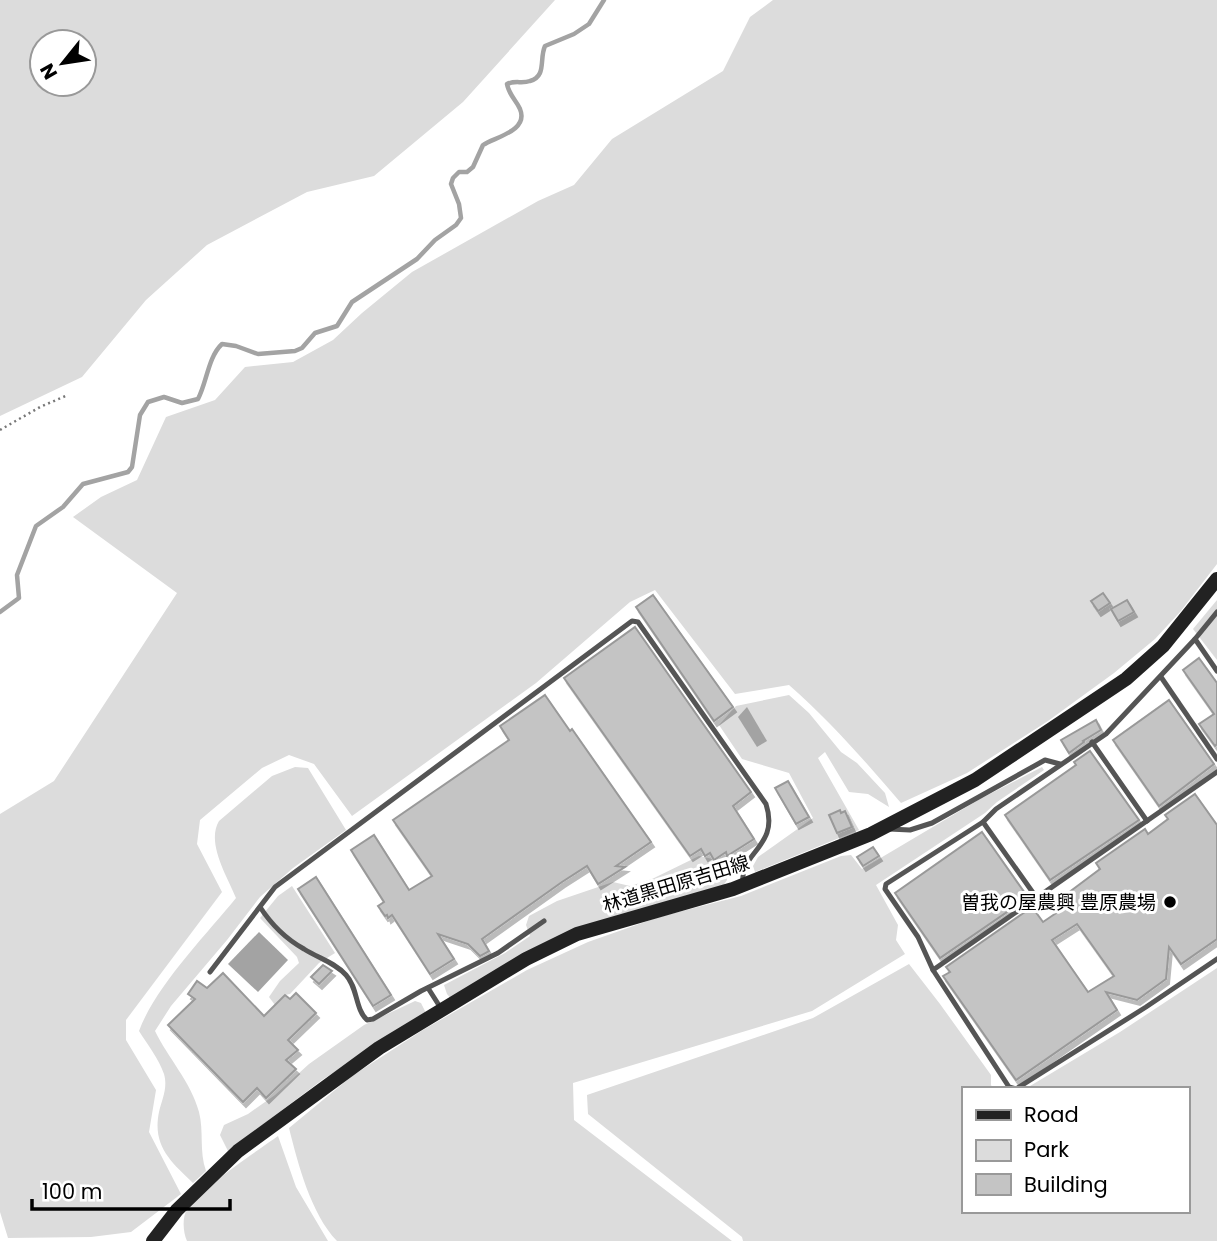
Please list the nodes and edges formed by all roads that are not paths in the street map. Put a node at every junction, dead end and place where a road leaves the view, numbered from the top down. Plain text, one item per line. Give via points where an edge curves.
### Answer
1 (1217, 579) edge
2 (1217, 612) edge
3 (1195, 639) junction
4 (1217, 670) edge
5 (1161, 677) junction
6 (1092, 742) junction
7 (1217, 759) edge
8 (1060, 764) junction
9 (1217, 772) edge
10 (1146, 821) junction
11 (983, 822) junction
12 (883, 829) junction
13 (744, 885) junction
14 (1036, 897) junction
15 (260, 907) junction
16 (544, 921) dead end
17 (1217, 959) edge
18 (933, 970) junction
19 (210, 972) dead end
20 (428, 988) junction
21 (442, 1010) junction
22 (1009, 1087) edge
23 (1018, 1087) edge
24 (153, 1241) edge

1 - 12 street, 林道黒田原吉田線 via 1163,646 1126,679 975,780
2 - 3 lane
3 - 4 lane
3 - 5 lane
5 - 6 lane
5 - 7 lane
6 - 8 lane
6 - 10 lane
8 - 11 lane
8 - 12 lane via 1045,760 932,822 910,830
9 - 10 lane
10 - 14 lane
11 - 14 lane
11 - 18 lane via 886,884
12 - 13 street, 林道黒田原吉田線
13 - 15 lane via 745,866 770,825 766,804 638,622 632,621 275,887
13 - 21 street, 林道黒田原吉田線 via 577,934
14 - 18 lane
15 - 19 lane
15 - 20 lane via 287,937 347,976 367,1020
16 - 20 lane via 498,953
17 - 23 lane
18 - 22 lane
20 - 21 lane
21 - 24 street, 林道黒田原吉田線 via 379,1048 239,1150 177,1210

